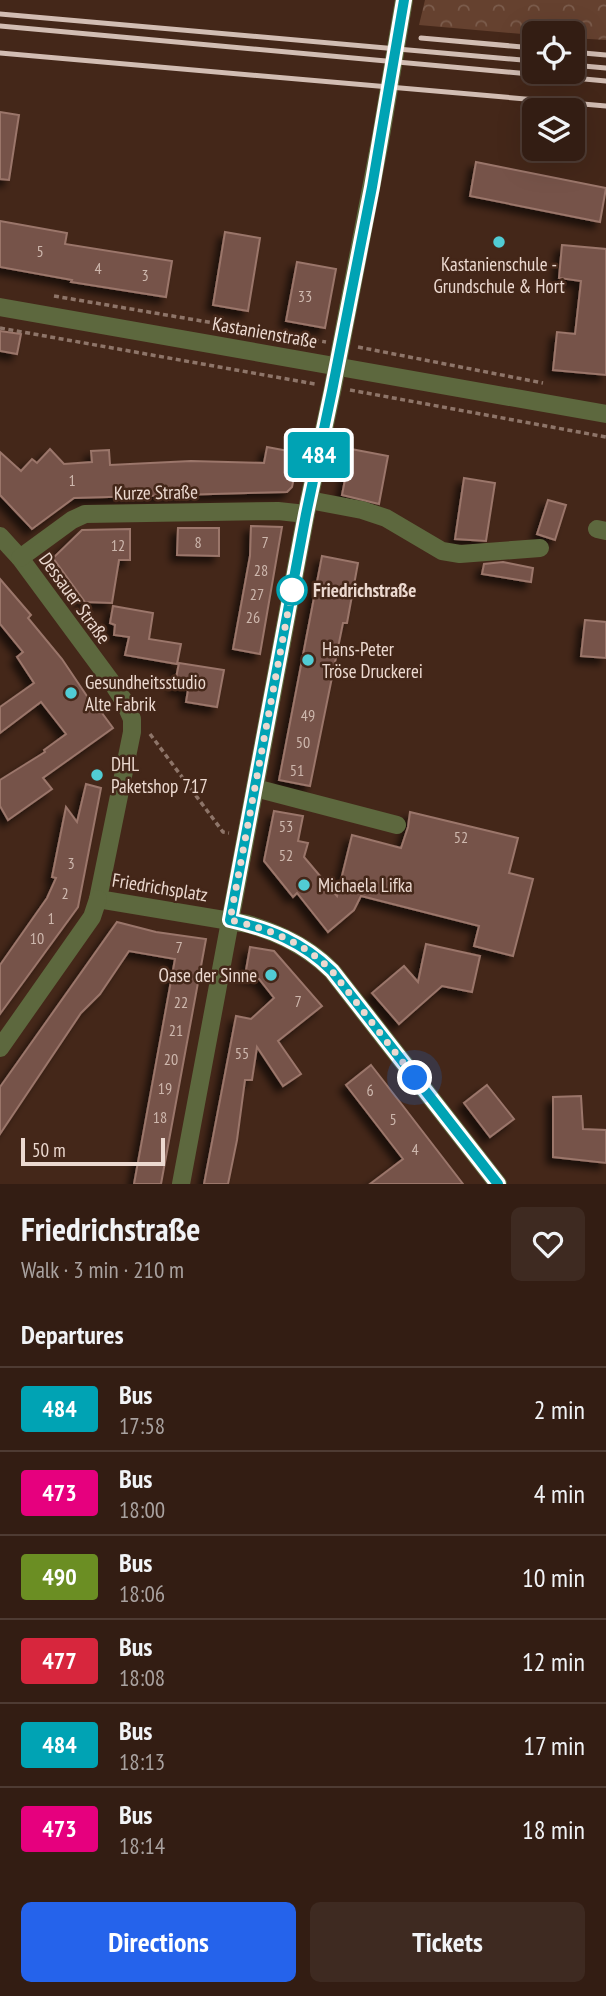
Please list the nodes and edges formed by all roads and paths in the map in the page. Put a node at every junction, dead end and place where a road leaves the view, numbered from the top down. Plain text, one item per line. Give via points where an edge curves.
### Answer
1 (404, 0) edge
2 (50, 295) dead end
3 (0, 307) edge
4 (0, 328) edge
5 (341, 344) junction
6 (337, 366) junction
7 (550, 384) dead end
8 (333, 387) junction
9 (606, 414) edge
10 (606, 437) edge
11 (307, 507) junction
12 (0, 536) edge
13 (540, 548) dead end
14 (20, 558) junction
15 (132, 719) junction
16 (255, 788) junction
17 (397, 825) dead end
18 (246, 836) junction
19 (98, 899) junction
20 (230, 920) junction
21 (0, 1048) edge
22 (181, 1184) edge
23 (498, 1184) edge

1 - 5 street
2 - 5 path
3 - 6 street, Kastanienstraße
4 - 8 path
5 - 6 street
5 - 7 path
6 - 8 street
6 - 9 street, Kastanienstraße
8 - 10 path
8 - 11 street
11 - 13 street, Kurze Straße via 362,510 386,518 442,551 460,554
11 - 14 street, Kurze Straße via 85,514
11 - 16 street
12 - 14 street, Dessauer Straße
14 - 15 street, Dessauer Straße via 113,684
15 - 18 path via 143,720 223,832
15 - 19 street, Friedrichsplatz via 130,749
16 - 17 street
16 - 18 street
18 - 20 street
19 - 20 street, Friedrichsplatz
19 - 21 street via 92,917
20 - 22 street
20 - 23 street via 288,938 326,965

